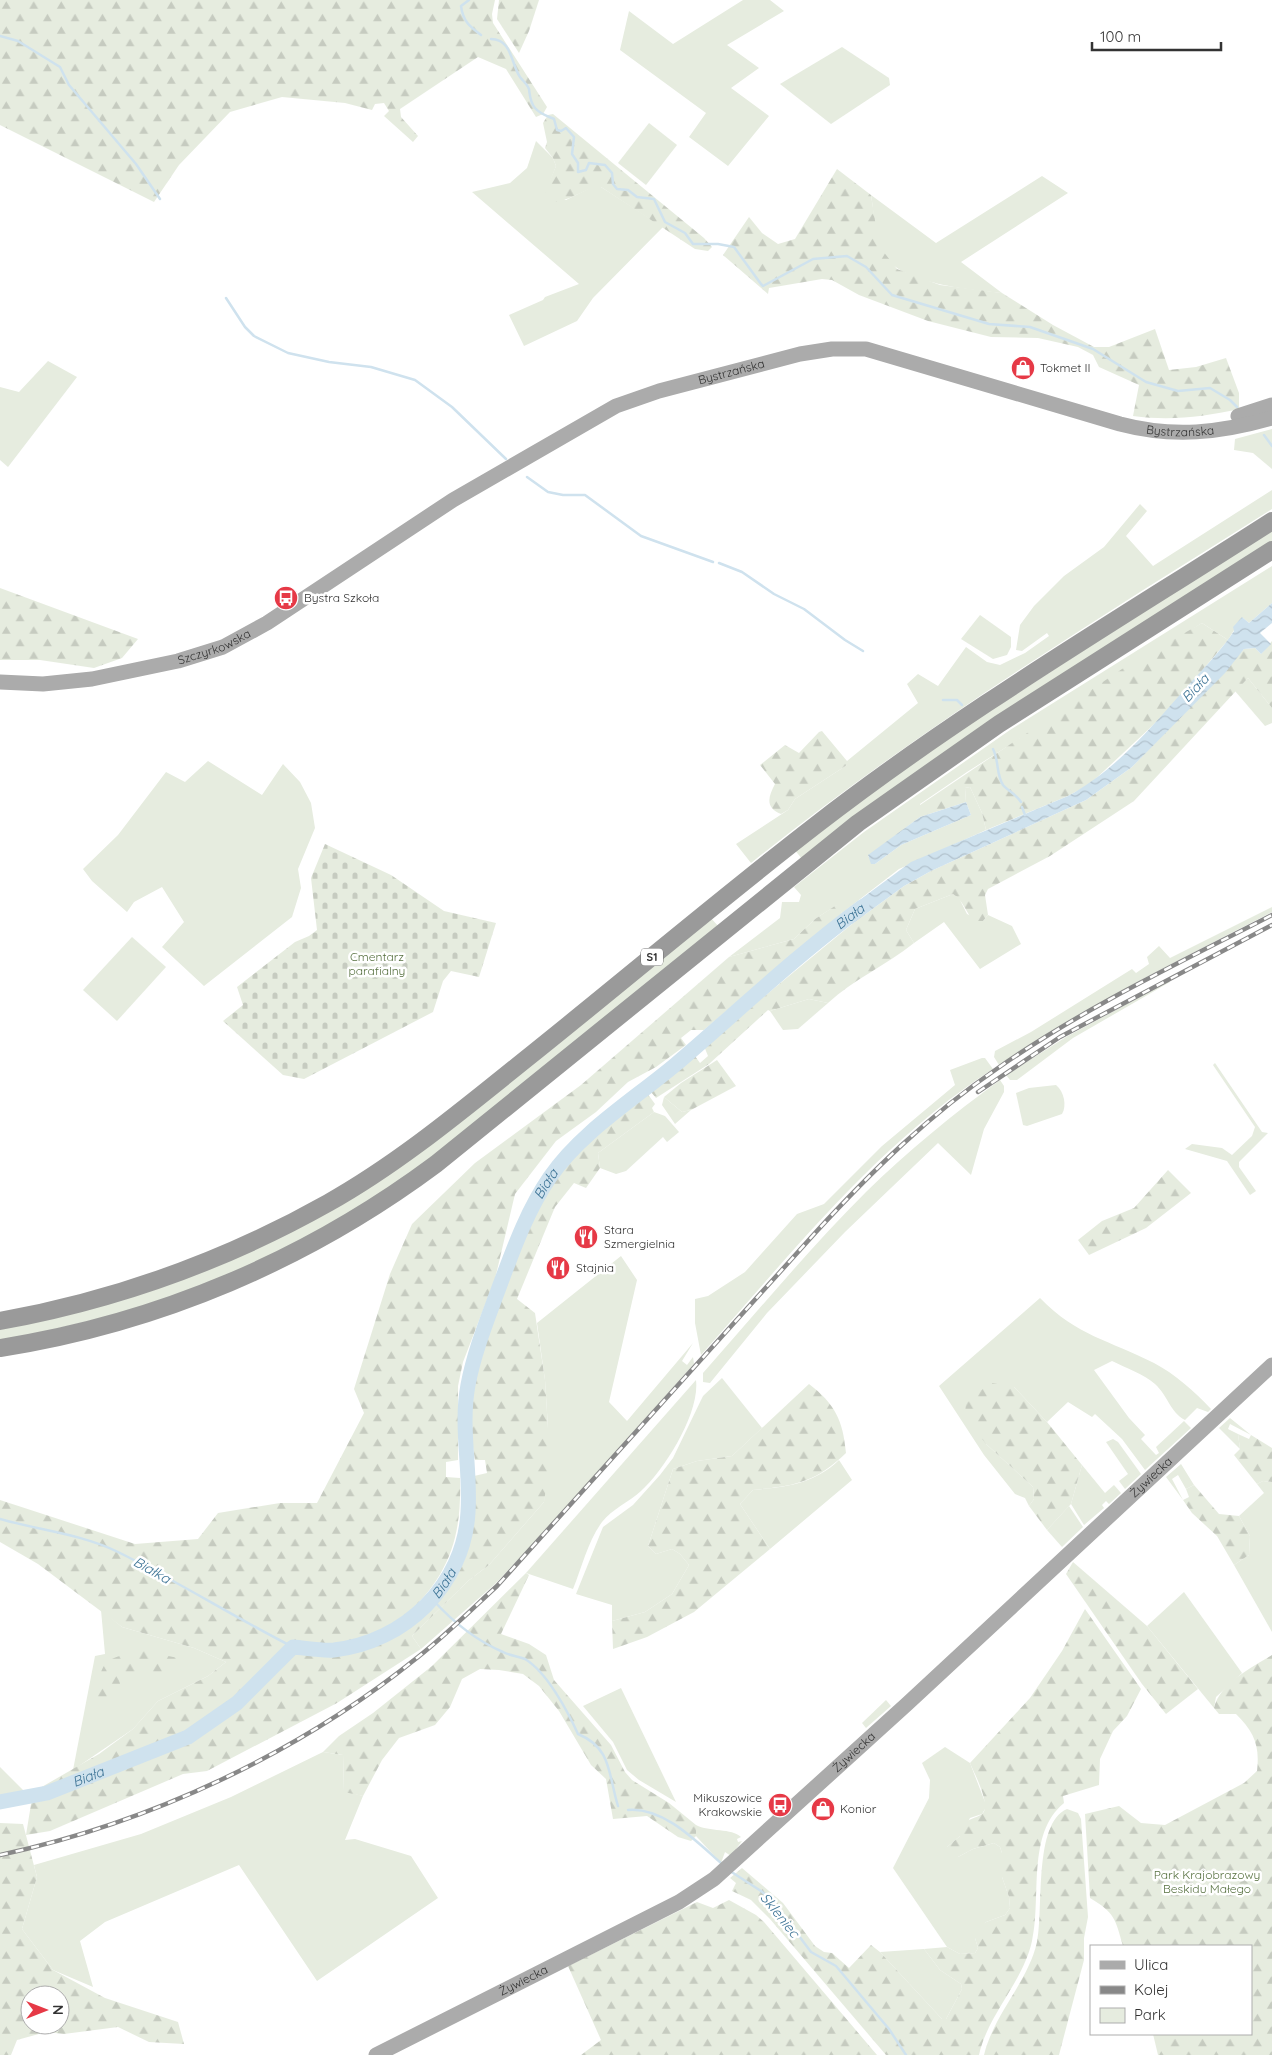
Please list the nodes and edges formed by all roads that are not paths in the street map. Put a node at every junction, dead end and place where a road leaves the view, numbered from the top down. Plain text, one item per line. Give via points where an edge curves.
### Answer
1 (1272, 405) edge
2 (1091, 415) junction
3 (1272, 418) edge
4 (1272, 521) edge
5 (399, 535) joint
6 (1272, 550) edge
7 (0, 682) edge
8 (0, 1321) edge
9 (0, 1348) edge
10 (1272, 1365) edge
11 (376, 2055) edge

1 - 2 main road, Bystrzańska via 1221,420 1176,426 1140,424
2 - 3 main road, Bystrzańska via 1139,429 1174,434 1228,428
2 - 5 main road, Bystrzańska via 874,351 848,348 819,350 659,391 616,406
4 - 8 highway, S1 via 1002,692 877,779 814,826 461,1111 368,1179 264,1237 208,1262 110,1297
5 - 7 main road, Szczyrkowska via 267,623 223,647 164,664 92,679 43,684
6 - 9 highway, S1 via 1016,713 890,800 784,881 436,1164 378,1205 270,1265 199,1296 110,1324
10 - 11 main road, Żywiecka via 717,1876 679,1902

